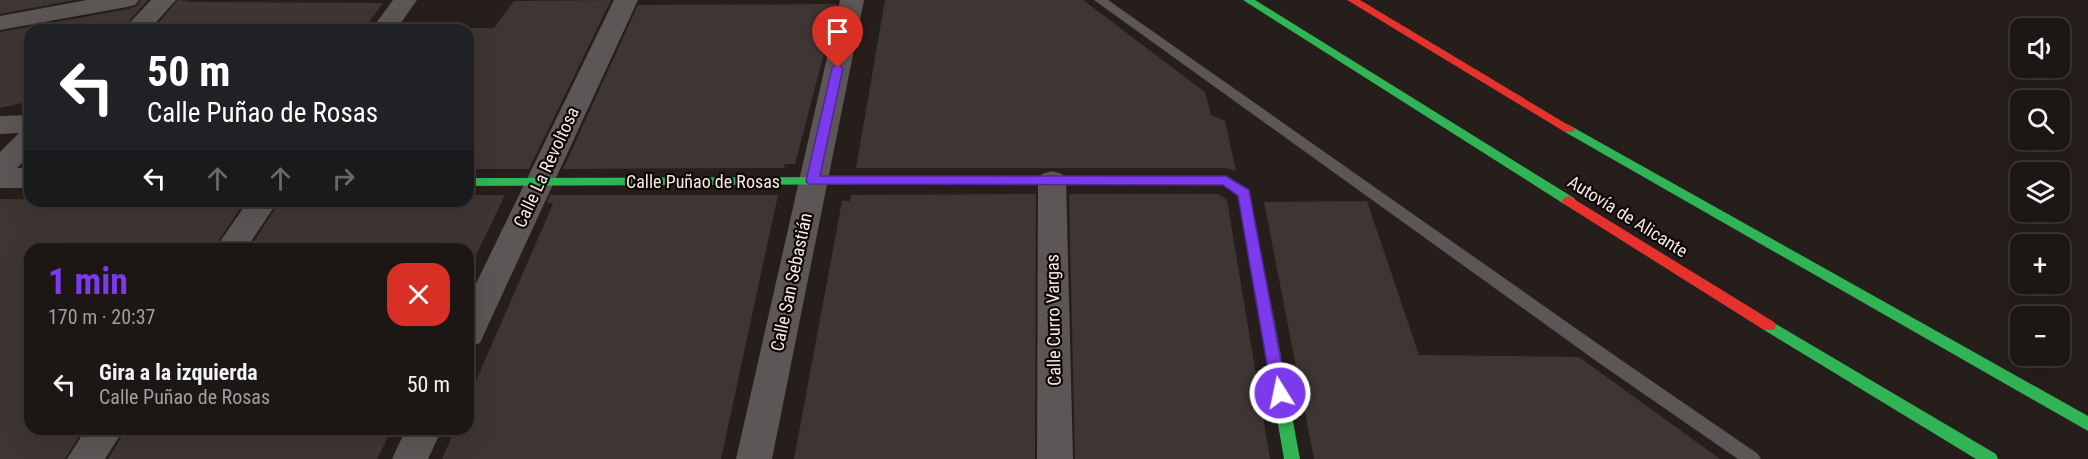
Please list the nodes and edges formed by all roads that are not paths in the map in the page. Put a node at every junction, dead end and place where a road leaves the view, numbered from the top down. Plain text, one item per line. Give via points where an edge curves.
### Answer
1 (127, 0) edge
2 (164, 0) edge
3 (405, 0) edge
4 (626, 0) edge
5 (852, 0) edge
6 (1100, 0) edge
7 (1248, 0) edge
8 (1352, 0) edge
9 (0, 23) edge
10 (141, 24) edge
11 (387, 24) edge
12 (24, 124) edge
13 (0, 125) edge
14 (24, 144) edge
15 (0, 170) edge
16 (0, 178) edge
17 (24, 178) edge
18 (813, 181) junction
19 (1052, 181) junction
20 (474, 182) edge
21 (538, 183) junction
22 (259, 207) edge
23 (234, 243) edge
24 (474, 321) edge
25 (2088, 424) edge
26 (102, 435) edge
27 (421, 435) edge
28 (85, 459) edge
29 (410, 459) edge
30 (754, 459) edge
31 (1055, 459) edge
32 (1292, 459) edge
33 (1752, 459) edge
34 (1990, 459) edge

1 - 9 street
2 - 10 street
3 - 11 street
4 - 21 street, Calle La Revoltosa
5 - 18 street, Calle San Sebastián
6 - 33 lane
7 - 34 main road, Autovía de Alicante via 1745,311
8 - 25 main road via 1809,268
12 - 13 street
14 - 15 street
16 - 17 street
18 - 19 main road, Calle Puñao de Rosas
18 - 21 main road, Calle Puñao de Rosas
18 - 30 street, Calle San Sebastián
19 - 31 street, Calle Curro Vargas
19 - 32 main road, Calle Puñao de Rosas via 1226,181 1244,194
20 - 21 main road, Calle Puñao de Rosas
21 - 24 street, Calle La Revoltosa
22 - 23 street
26 - 28 street
27 - 29 street

